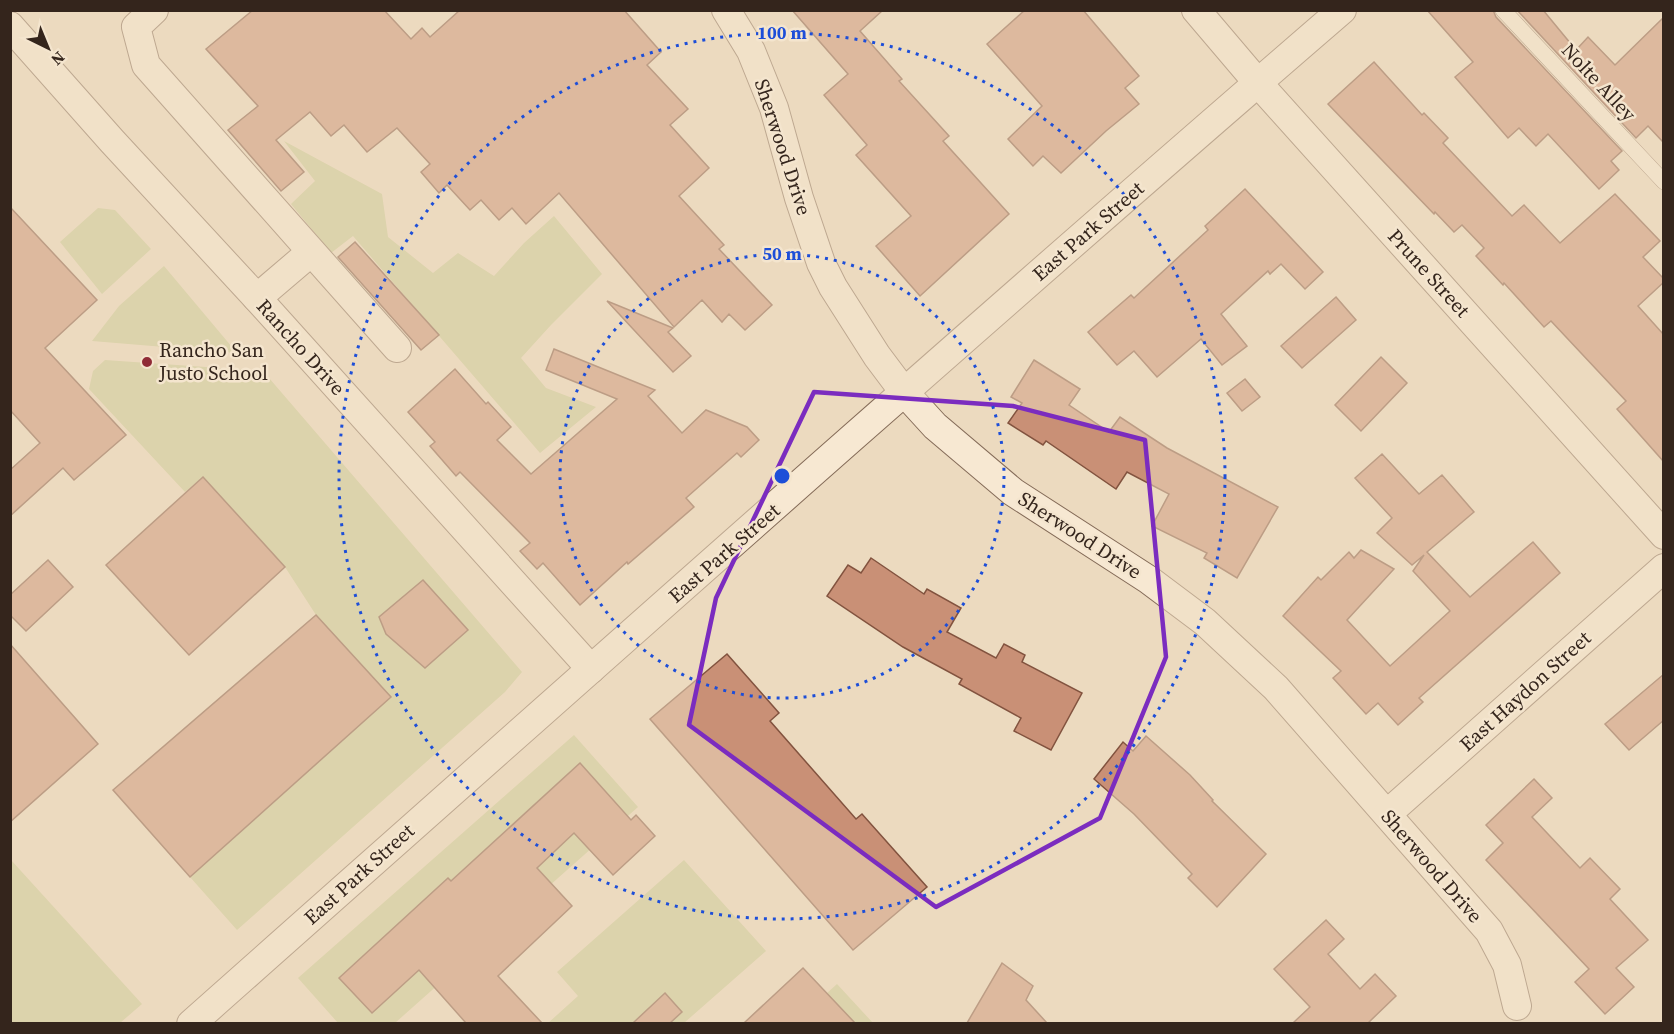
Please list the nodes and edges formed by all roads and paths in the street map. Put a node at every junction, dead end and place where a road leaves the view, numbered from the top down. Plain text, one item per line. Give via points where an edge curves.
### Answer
1 (154, 10) edge
2 (726, 10) edge
3 (1196, 10) edge
4 (1342, 10) edge
5 (1503, 10) edge
6 (10, 26) edge
7 (1257, 83) junction
8 (1664, 182) edge
9 (311, 252) junction
10 (257, 298) junction
11 (397, 348) dead end
12 (904, 392) junction
13 (1664, 535) edge
14 (1664, 568) edge
15 (591, 669) junction
16 (1387, 814) junction
17 (1517, 1006) dead end
18 (191, 1023) edge

1 - 9 street via 136,27 146,65
2 - 12 street, Sherwood Drive via 751,51 774,108 799,198 832,287
3 - 7 street, Prune Street
4 - 7 street, East Park Street
5 - 8 lane, Nolte Alley
6 - 10 street, Rancho Drive
7 - 12 street, East Park Street
7 - 13 street, Prune Street
9 - 10 street
9 - 11 street
10 - 15 street, Rancho Drive
12 - 15 street, East Park Street
12 - 16 street, Sherwood Drive via 935,426 1013,492 1149,580 1205,622 1276,688
14 - 16 street, East Haydon Street
15 - 18 street, East Park Street
16 - 17 street, Sherwood Drive via 1489,931 1507,965

